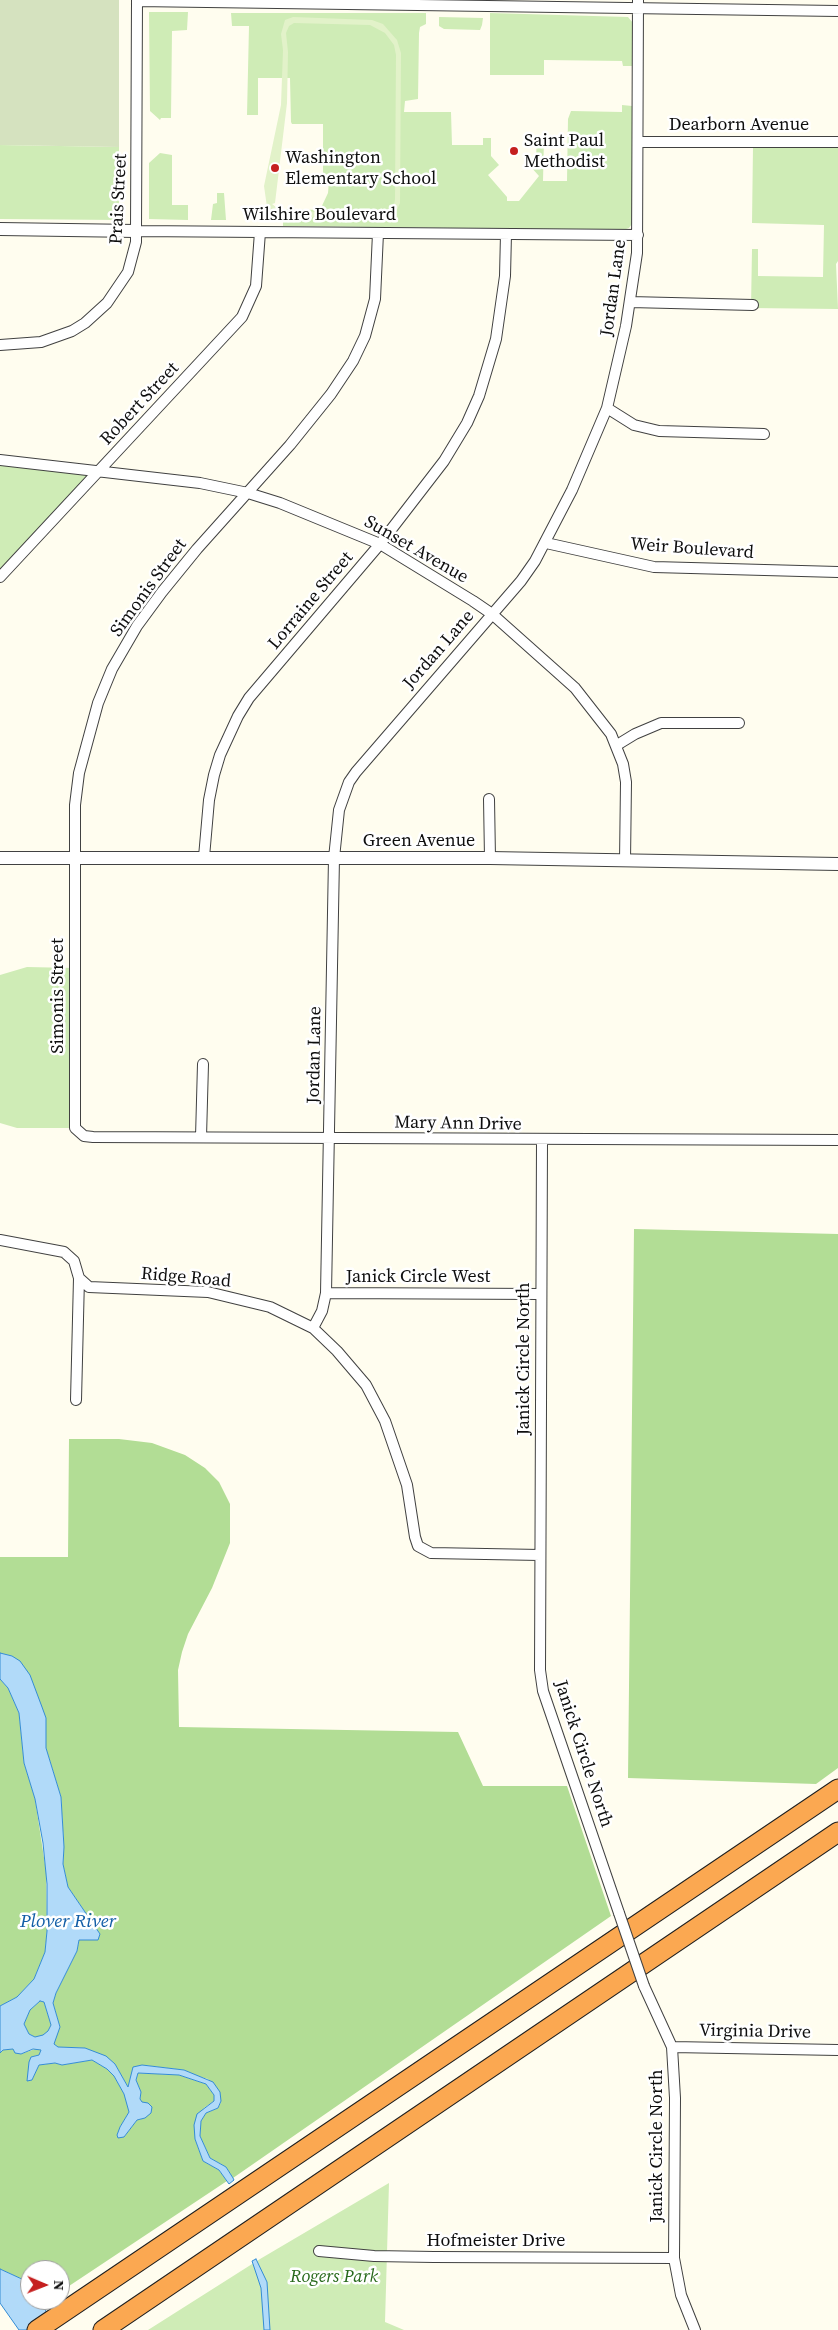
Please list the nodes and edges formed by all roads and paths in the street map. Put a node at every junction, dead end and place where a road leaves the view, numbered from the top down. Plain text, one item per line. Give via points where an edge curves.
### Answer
1 (137, 1) edge
2 (638, 4) edge
3 (838, 11) edge
4 (639, 142) junction
5 (838, 142) edge
6 (0, 228) edge
7 (136, 230) junction
8 (260, 232) junction
9 (378, 233) junction
10 (506, 234) junction
11 (638, 235) junction
12 (630, 302) junction
13 (753, 305) dead end
14 (0, 345) edge
15 (607, 408) junction
16 (764, 434) dead end
17 (0, 460) edge
18 (100, 470) junction
19 (248, 493) junction
20 (546, 543) junction
21 (380, 544) junction
22 (838, 572) edge
23 (0, 577) edge
24 (492, 614) junction
25 (739, 723) dead end
26 (617, 745) junction
27 (490, 799) dead end
28 (204, 857) junction
29 (2, 858) edge
30 (76, 858) junction
31 (334, 858) junction
32 (490, 858) junction
33 (625, 861) junction
34 (838, 864) edge
35 (203, 1064) dead end
36 (78, 1133) joint
37 (201, 1137) junction
38 (330, 1139) junction
39 (542, 1140) junction
40 (838, 1140) edge
41 (0, 1240) edge
42 (79, 1278) junction
43 (326, 1292) junction
44 (540, 1294) junction
45 (313, 1328) junction
46 (76, 1400) dead end
47 (540, 1555) junction
48 (838, 1789) edge
49 (838, 1832) edge
50 (672, 2047) junction
51 (838, 2050) edge
52 (319, 2251) dead end
53 (674, 2258) junction
54 (37, 2330) edge
55 (103, 2330) edge
56 (695, 2330) edge

1 - 2 street
1 - 7 street, Prais Street
2 - 3 street
2 - 4 street, Jordan Lane
4 - 5 street, Dearborn Avenue
4 - 11 street, Jordan Lane
6 - 7 street, Wilshire Boulevard
7 - 8 street, Wilshire Boulevard
7 - 14 street, Prais Street via 128,272 96,314 57,338 23,345
8 - 9 street, Wilshire Boulevard
8 - 18 street, Robert Street via 256,286 242,317
9 - 10 street, Wilshire Boulevard
9 - 19 street, Simonis Street via 375,299 365,336 353,361 331,394
10 - 11 street, Wilshire Boulevard
10 - 21 street, Lorraine Street via 501,310 479,396 452,450
11 - 12 street, Jordan Lane
12 - 13 street
12 - 15 street, Jordan Lane
15 - 16 street via 634,425 659,432
15 - 20 street, Jordan Lane
17 - 18 street, Sunset Avenue
18 - 19 street, Sunset Avenue via 200,483
18 - 23 street, Robert Street
19 - 21 street, Sunset Avenue
19 - 30 street, Simonis Street via 162,592 112,669 96,711 80,773 75,805
20 - 22 street, Weir Boulevard via 654,567
20 - 24 street, Jordan Lane via 521,581
21 - 24 street, Sunset Avenue
21 - 28 street, Lorraine Street via 249,698 238,716 214,775
24 - 26 street, Sunset Avenue via 575,688 605,724
24 - 31 street, Jordan Lane via 349,782 338,810
25 - 26 street via 661,722
26 - 33 street, Sunset Avenue via 627,797
27 - 32 street
28 - 30 street, Green Avenue
28 - 31 street, Green Avenue
29 - 30 street, Green Avenue
30 - 36 street, Simonis Street via 74,1128
31 - 32 street, Green Avenue
31 - 38 street, Jordan Lane
32 - 33 street, Green Avenue
33 - 34 street, Green Avenue
35 - 37 street
36 - 37 street, Mary Ann Drive via 93,1137
37 - 38 street, Mary Ann Drive
38 - 39 street, Mary Ann Drive
38 - 43 street, Jordan Lane
39 - 40 street, Mary Ann Drive
39 - 44 street, Janick Circle North
41 - 42 street via 64,1252 74,1261
42 - 45 street, Ridge Road via 89,1287 208,1292 270,1307
42 - 46 street
43 - 44 street, Janick Circle West
43 - 45 street, Jordan Lane via 322,1311
44 - 47 street, Janick Circle North
45 - 47 street, Ridge Road via 366,1385 385,1421 407,1486 418,1546 430,1553
47 - 50 street, Janick Circle North, bridge via 539,1649 543,1692 644,1986
48 - 54 highway
49 - 55 highway
50 - 51 street, Virginia Drive
50 - 53 street, Janick Circle North via 675,2098
52 - 53 street, Hofmeister Drive via 374,2256
53 - 56 street, Janick Circle North via 681,2295

